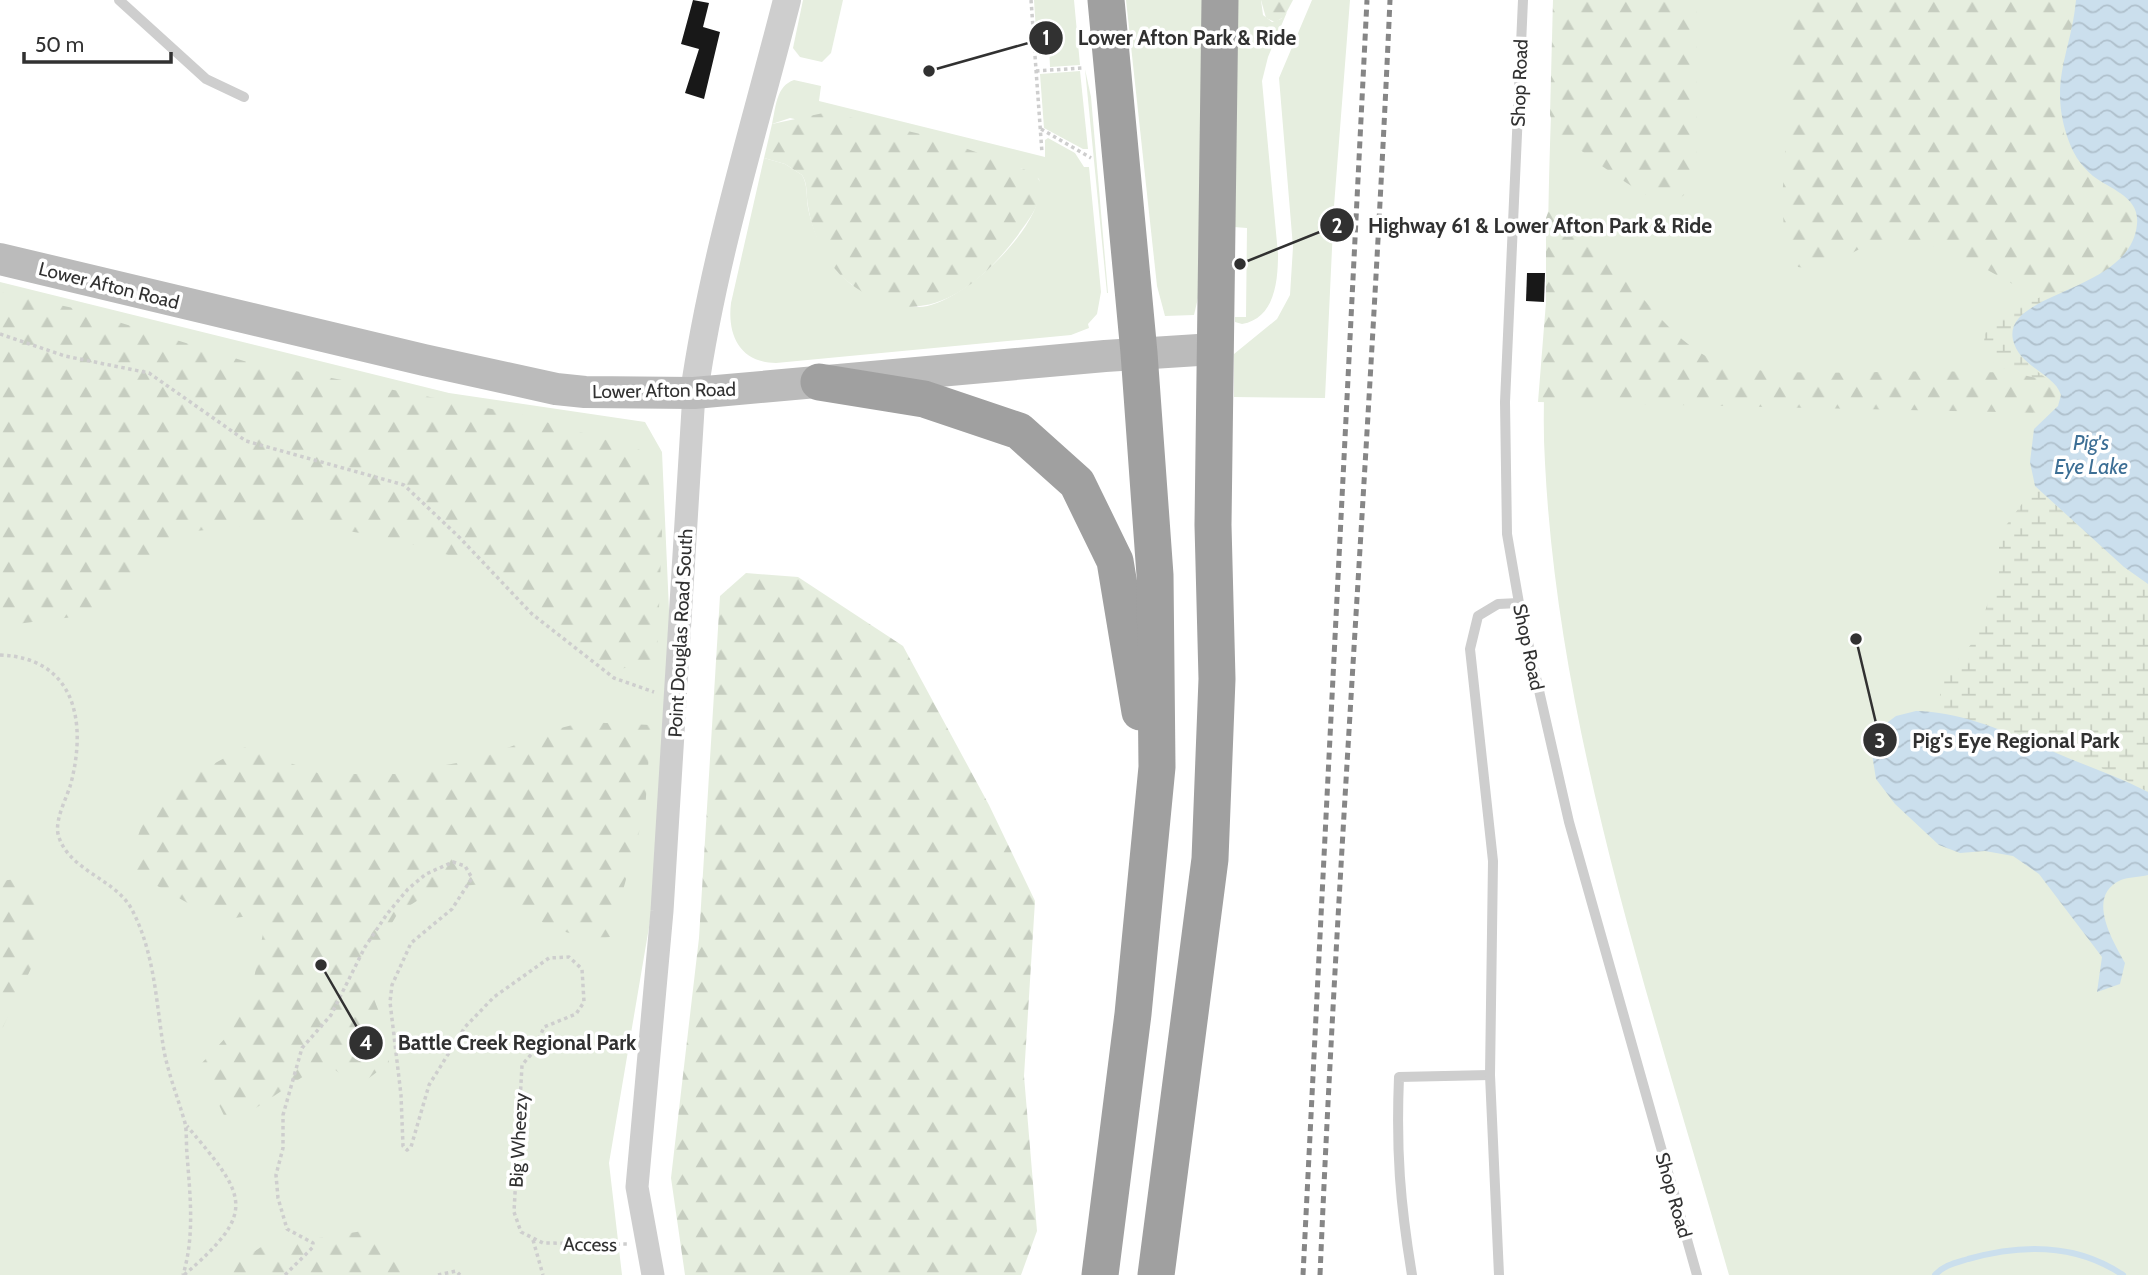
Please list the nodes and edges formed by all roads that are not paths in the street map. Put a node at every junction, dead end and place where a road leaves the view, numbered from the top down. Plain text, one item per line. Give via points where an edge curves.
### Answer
1 (119, 0) edge
2 (787, 0) edge
3 (1106, 0) edge
4 (1220, 0) edge
5 (1523, 0) edge
6 (244, 97) dead end
7 (0, 258) edge
8 (1214, 349) junction
9 (1139, 353) junction
10 (819, 382) junction
11 (694, 393) junction
12 (1519, 603) junction
13 (1157, 767) junction
14 (1490, 1075) junction
15 (653, 1275) edge
16 (1100, 1275) edge
17 (1156, 1275) edge
18 (1412, 1275) edge
19 (1499, 1275) edge
20 (1697, 1275) edge

1 - 6 lane via 206,79
2 - 11 street, Point Douglas Road South via 738,180
3 - 9 highway
4 - 8 highway
5 - 12 lane, Shop Road via 1504,427 1507,534
7 - 11 main road, Lower Afton Road via 556,389
8 - 9 main road, Lower Afton Road
8 - 17 highway via 1217,679 1210,859
9 - 10 main road, Lower Afton Road
9 - 13 highway via 1155,575
10 - 11 main road, Lower Afton Road
10 - 13 highway via 924,399 1019,431 1077,483 1115,561 1135,697
11 - 15 street, Point Douglas Road South via 662,911 637,1187
12 - 14 lane via 1498,604 1478,616 1470,649 1493,861
12 - 20 lane, Shop Road via 1593,915
13 - 16 highway via 1133,1014
14 - 18 lane via 1399,1077 1396,1152
14 - 19 lane

